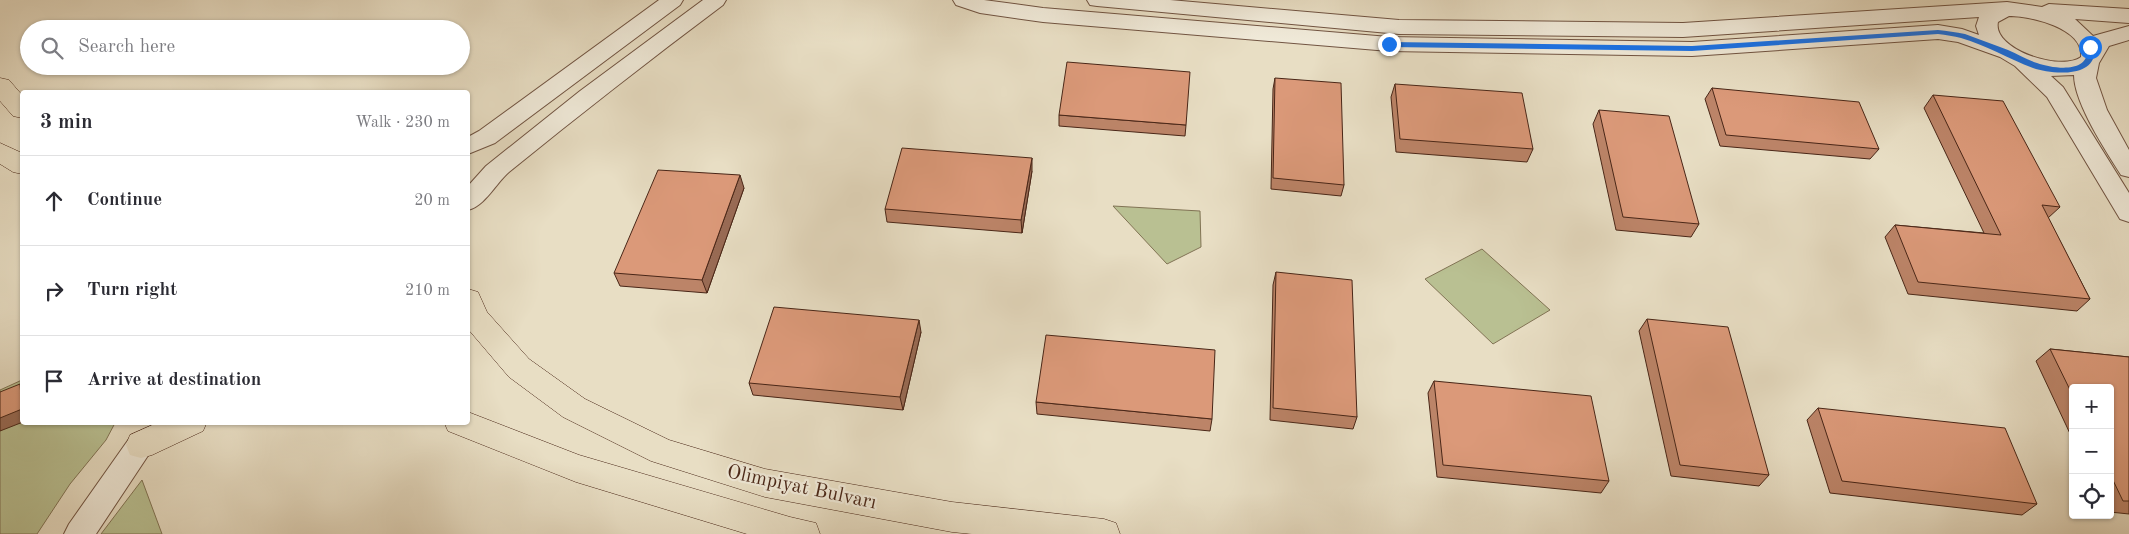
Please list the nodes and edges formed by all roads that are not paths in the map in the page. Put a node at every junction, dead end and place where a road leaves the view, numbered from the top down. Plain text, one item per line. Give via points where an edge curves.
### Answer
1 (673, 0) edge
2 (716, 0) edge
3 (963, 0) edge
4 (1097, 0) edge
5 (2007, 9) junction
6 (2030, 10) junction
7 (2129, 16) edge
8 (2129, 33) edge
9 (2013, 56) junction
10 (2090, 59) junction
11 (0, 86) edge
12 (20, 108) edge
13 (0, 112) edge
14 (20, 121) edge
15 (470, 145) edge
16 (0, 152) edge
17 (20, 164) edge
18 (2129, 169) edge
19 (470, 199) edge
20 (2129, 213) edge
21 (470, 305) edge
22 (158, 425) edge
23 (162, 425) edge
24 (180, 425) edge
25 (467, 425) edge
26 (146, 434) edge
27 (79, 534) edge
28 (804, 534) edge
29 (1104, 534) edge

1 - 15 street via 487,136
2 - 19 street via 588,96 494,172
3 - 9 street via 980,6 1043,14 1389,44 1692,49 1938,32 1962,36
4 - 5 street via 1399,27 1664,30
5 - 6 street
5 - 9 street via 1989,17 1986,25 1995,43
6 - 7 street
6 - 10 street via 2074,29 2090,47
8 - 10 street via 2101,41
9 - 10 street via 2036,66 2060,70 2080,68
9 - 20 street via 2055,92
10 - 18 street via 2085,79 2089,93 2113,145
11 - 12 main road
13 - 14 main road
16 - 17 main road
21 - 29 main road, Olimpiyat Bulvarı via 475,318 519,368 574,408 662,451 764,482 952,516
22 - 26 main road
23 - 26 main road
24 - 26 main road
25 - 28 main road, Olimpiyat Bulvarı via 576,468
26 - 27 street

